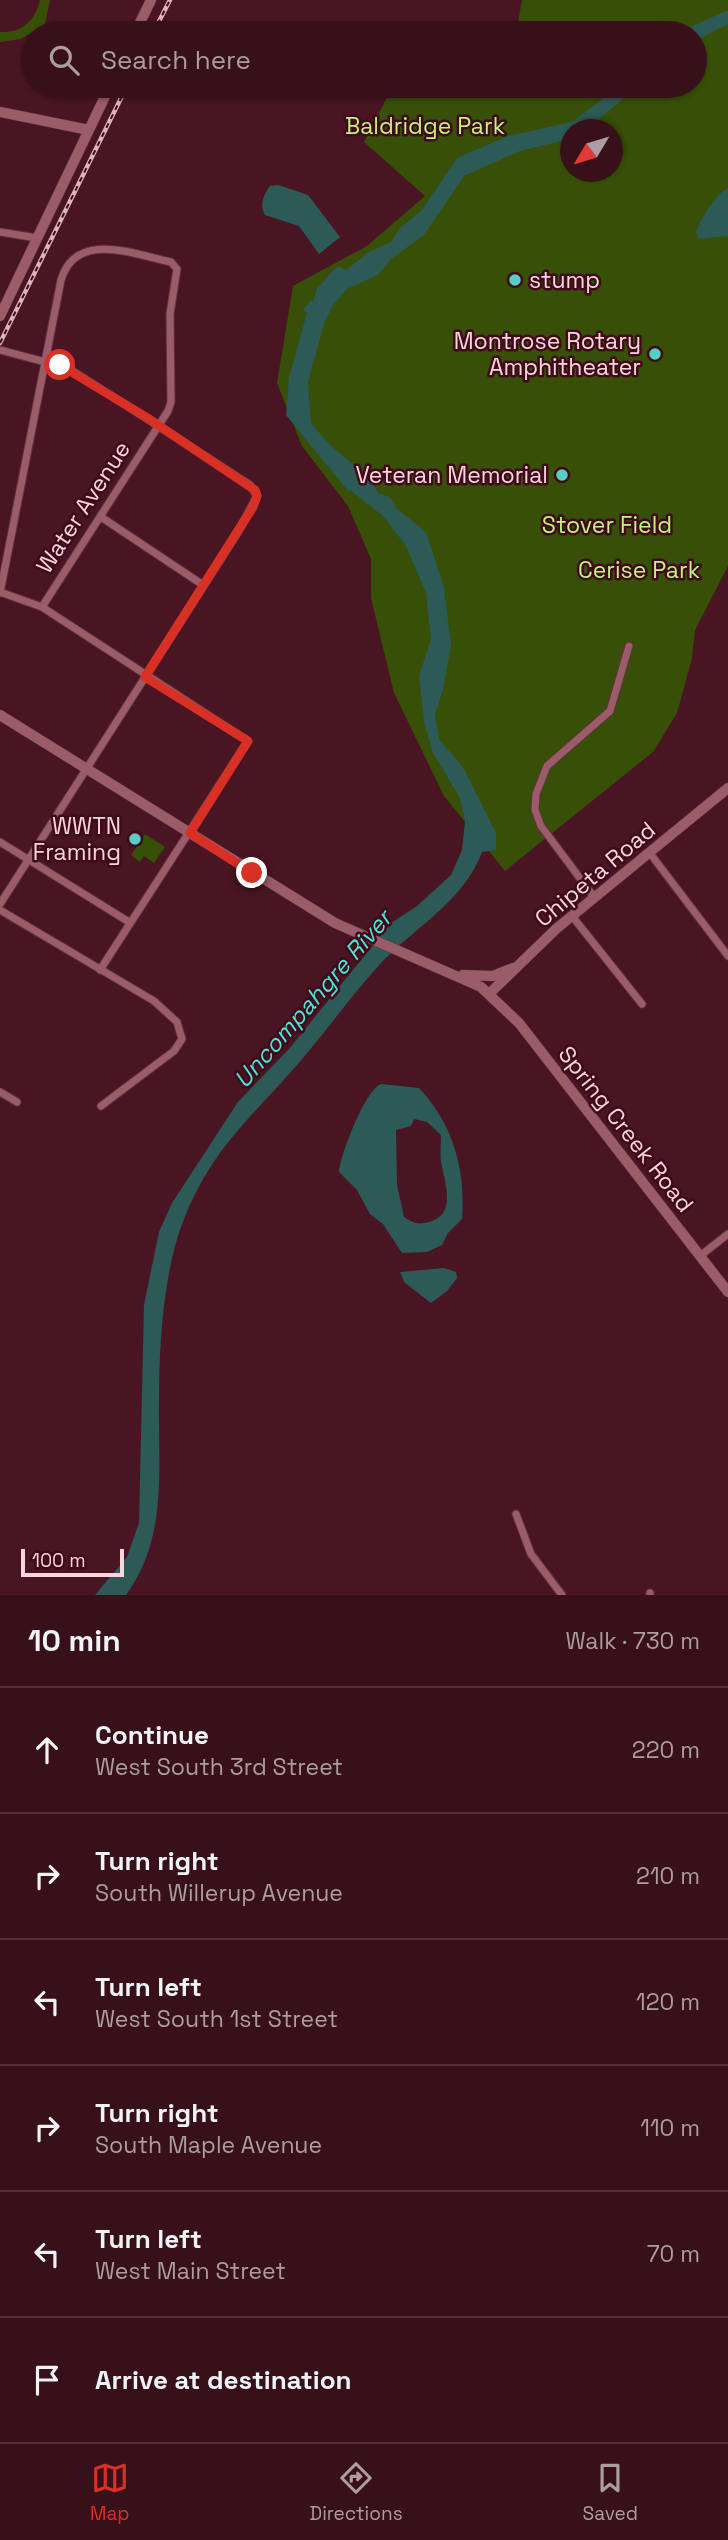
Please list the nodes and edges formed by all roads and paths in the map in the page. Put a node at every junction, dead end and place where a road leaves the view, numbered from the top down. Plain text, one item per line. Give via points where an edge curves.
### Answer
1 (151, 0) edge
2 (141, 21) edge
3 (104, 98) edge
4 (0, 112) edge
5 (89, 130) junction
6 (0, 232) edge
7 (37, 239) junction
8 (0, 316) edge
9 (0, 350) edge
10 (46, 361) junction
11 (158, 426) junction
12 (101, 517) junction
13 (203, 584) junction
14 (0, 592) edge
15 (42, 607) junction
16 (629, 646) dead end
17 (145, 677) junction
18 (0, 715) edge
19 (86, 767) junction
20 (728, 788) edge
21 (190, 833) junction
22 (0, 842) edge
23 (649, 852) junction
24 (29, 859) junction
25 (594, 897) junction
26 (0, 907) edge
27 (572, 916) junction
28 (129, 922) junction
29 (728, 956) edge
30 (528, 958) junction
31 (100, 970) junction
32 (462, 976) junction
33 (490, 993) junction
34 (642, 1004) dead end
35 (0, 1093) edge
36 (17, 1102) dead end
37 (101, 1105) dead end
38 (728, 1234) edge
39 (701, 1256) junction
40 (728, 1292) edge
41 (516, 1514) dead end
42 (562, 1595) edge

1 - 2 main road
3 - 5 main road
4 - 5 main road
5 - 7 main road
6 - 7 street
7 - 8 main road
9 - 10 street
10 - 11 street via 68,368
10 - 11 street, Water Avenue via 64,272 78,253 94,248 176,265 170,314 171,402
10 - 14 street
11 - 12 street, Water Avenue
11 - 13 street via 255,490 257,496
12 - 13 street
12 - 15 street, Water Avenue
13 - 17 street
14 - 15 street
15 - 17 street
16 - 25 street via 610,710 547,766 536,794 534,810 541,826
17 - 19 street
17 - 21 street via 248,741
18 - 19 main road, Spring Creek Road
19 - 21 main road, Spring Creek Road
19 - 24 street
20 - 23 main road, Chipeta Road
21 - 28 street
21 - 32 main road, Spring Creek Road via 335,923
22 - 24 street
23 - 25 main road, Chipeta Road
23 - 29 street
24 - 26 street
24 - 28 street
25 - 27 main road, Chipeta Road
26 - 31 street
27 - 30 main road, Chipeta Road
27 - 34 street
28 - 31 street
30 - 32 main road via 499,974
30 - 33 main road, Chipeta Road
31 - 37 street via 154,1001 183,1034 180,1045
32 - 33 main road, Spring Creek Road
33 - 39 main road, Spring Creek Road via 519,1023
35 - 36 street
38 - 39 street
39 - 40 main road, Spring Creek Road
41 - 42 street via 531,1553

